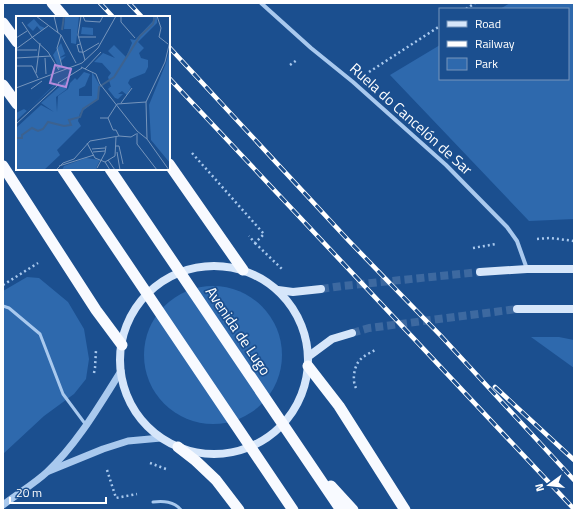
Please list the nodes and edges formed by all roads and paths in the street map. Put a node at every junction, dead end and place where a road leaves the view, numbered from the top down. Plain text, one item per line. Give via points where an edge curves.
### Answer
1 (52, 3) edge
2 (261, 3) edge
3 (63, 16) edge
4 (3, 23) edge
5 (439, 27) edge
6 (16, 41) edge
7 (353, 82) junction
8 (3, 85) edge
9 (16, 103) edge
10 (192, 152) dead end
11 (170, 165) edge
12 (3, 166) edge
13 (64, 170) edge
14 (111, 170) edge
15 (245, 232) dead end
16 (256, 242) junction
17 (40, 262) dead end
18 (282, 268) dead end
19 (526, 269) junction
20 (574, 269) edge
21 (243, 270) junction
22 (480, 272) tunnel mouth
23 (3, 285) edge
24 (321, 289) tunnel mouth
25 (278, 290) junction
26 (3, 306) edge
27 (517, 309) tunnel mouth
28 (574, 309) edge
29 (352, 333) tunnel mouth
30 (122, 345) junction
31 (375, 350) dead end
32 (309, 361) junction
33 (121, 371) junction
34 (359, 394) dead end
35 (86, 425) junction
36 (161, 438) junction
37 (178, 447) junction
38 (304, 456) junction
39 (107, 470) dead end
40 (47, 472) junction
41 (116, 498) dead end
42 (152, 502) dead end
43 (3, 505) edge
44 (181, 510) edge
45 (239, 510) edge
46 (293, 510) edge
47 (341, 510) edge
48 (353, 510) edge
49 (405, 510) edge

1 - 3 highway
2 - 7 street, Ruela do Cancelón de Sar
4 - 6 highway
5 - 7 path
7 - 19 street, Ruela do Cancelón de Sar via 446,165 507,227 517,241
8 - 9 highway
10 - 16 path via 264,234
11 - 21 highway
12 - 30 highway via 96,310
13 - 46 highway
14 - 38 highway, Avenida de Lugo
15 - 16 path
16 - 18 path
17 - 23 path
19 - 20 main road
19 - 22 main road
21 - 25 main road via 262,278
21 - 30 main road via 224,266 200,267 179,272 166,280 152,289 140,302 132,315
24 - 25 main road via 293,292
25 - 32 main road via 294,309 302,326
26 - 35 lane via 9,308 40,334 63,394
27 - 28 main road
29 - 32 main road via 332,339
30 - 33 main road
31 - 34 path via 359,361 355,369 354,384
32 - 37 main road via 302,395 287,421 264,441 222,455 192,452
32 - 49 highway
33 - 35 street
33 - 36 main road via 130,403 143,422
35 - 40 street
36 - 37 main road
36 - 40 street via 128,441
37 - 45 highway via 216,480
38 - 47 highway, Avenida de Lugo
38 - 48 highway
39 - 41 path
40 - 43 street
42 - 44 lane via 171,502

